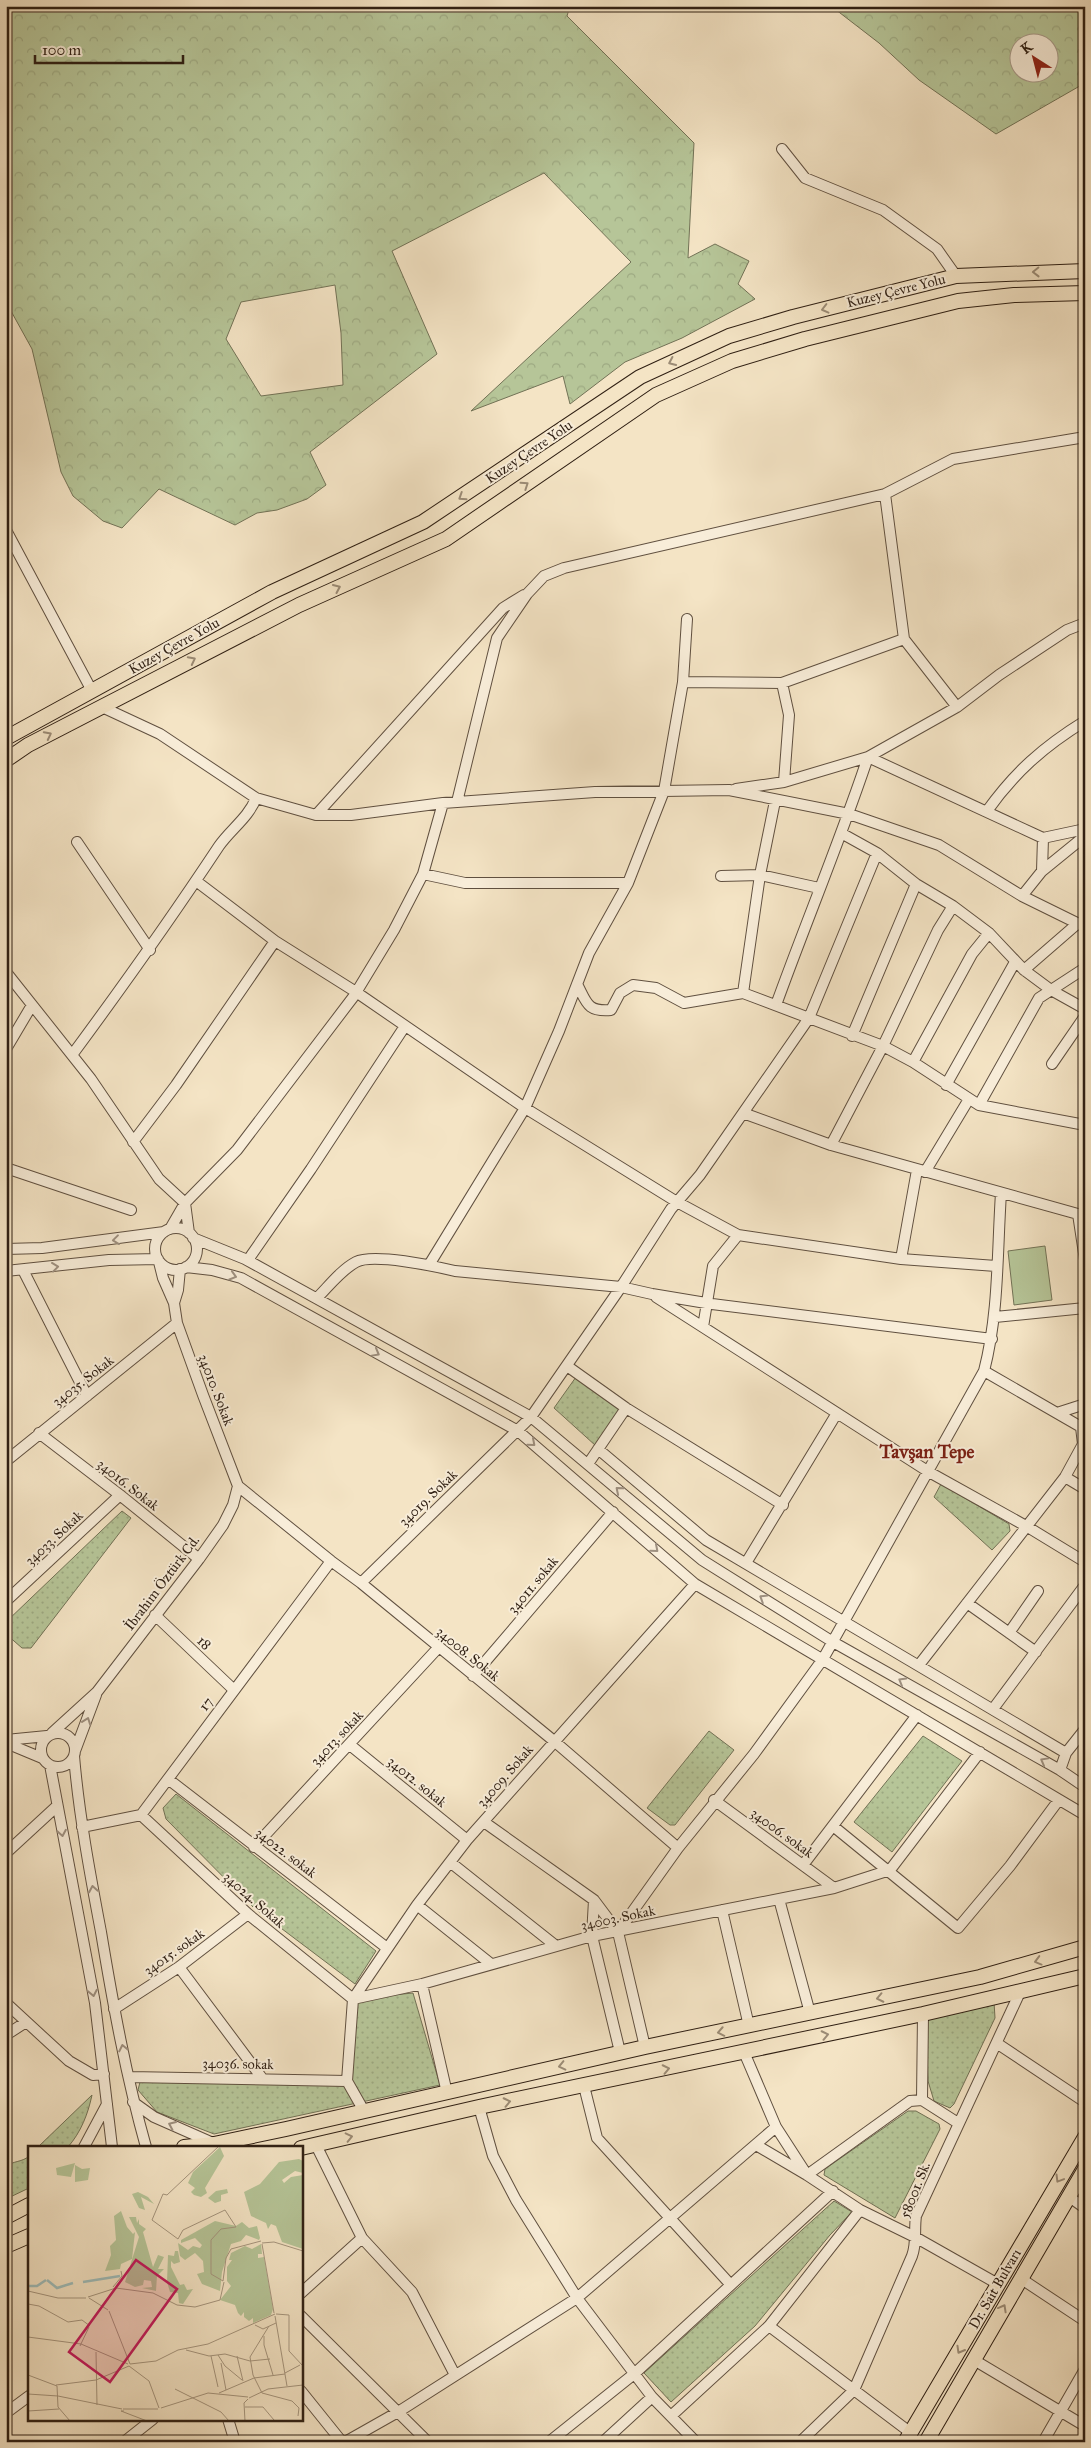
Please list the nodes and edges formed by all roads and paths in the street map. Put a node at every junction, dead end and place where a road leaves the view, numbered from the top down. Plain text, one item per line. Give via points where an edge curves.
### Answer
1 (782, 149) dead end
2 (1085, 271) edge
3 (956, 276) junction
4 (1085, 293) edge
5 (1085, 437) edge
6 (886, 494) junction
7 (6, 530) edge
8 (527, 594) junction
9 (686, 619) dead end
10 (1085, 623) edge
11 (904, 639) junction
12 (683, 682) junction
13 (782, 683) junction
14 (92, 691) junction
15 (102, 707) junction
16 (957, 707) junction
17 (1085, 721) edge
18 (6, 738) edge
19 (868, 757) junction
20 (6, 760) edge
21 (784, 782) junction
22 (729, 790) junction
23 (664, 791) junction
24 (256, 798) junction
25 (776, 800) junction
26 (457, 802) junction
27 (443, 803) junction
28 (987, 811) junction
29 (849, 814) junction
30 (316, 815) junction
31 (1085, 829) edge
32 (841, 833) junction
33 (1085, 836) edge
34 (1043, 838) junction
35 (77, 842) dead end
36 (877, 853) junction
37 (1042, 871) junction
38 (423, 874) junction
39 (760, 875) junction
40 (721, 876) dead end
41 (196, 881) junction
42 (628, 884) junction
43 (916, 884) junction
44 (818, 888) junction
45 (1022, 896) junction
46 (953, 906) junction
47 (1081, 925) edge
48 (990, 933) junction
49 (275, 941) junction
50 (150, 950) junction
51 (1016, 962) junction
52 (1085, 968) edge
53 (1024, 970) junction
54 (6, 972) edge
55 (577, 984) junction
56 (1051, 990) junction
57 (356, 992) junction
58 (742, 993) junction
59 (32, 1005) junction
60 (776, 1005) junction
61 (1085, 1009) edge
62 (1085, 1016) edge
63 (809, 1018) junction
64 (405, 1026) junction
65 (852, 1036) junction
66 (883, 1046) junction
67 (6, 1049) edge
68 (72, 1055) junction
69 (913, 1062) junction
70 (1052, 1064) dead end
71 (946, 1085) junction
72 (969, 1099) junction
73 (979, 1106) junction
74 (525, 1108) junction
75 (743, 1113) junction
76 (1085, 1125) edge
77 (133, 1142) junction
78 (831, 1145) junction
79 (6, 1168) edge
80 (921, 1171) junction
81 (1001, 1193) junction
82 (677, 1202) junction
83 (185, 1203) junction
84 (131, 1210) dead end
85 (1082, 1215) edge
86 (167, 1230) junction
87 (738, 1235) junction
88 (191, 1236) junction
89 (6, 1249) edge
90 (901, 1259) junction
91 (158, 1260) junction
92 (248, 1260) junction
93 (1085, 1260) edge
94 (429, 1265) junction
95 (996, 1266) junction
96 (183, 1268) junction
97 (23, 1270) junction
98 (6, 1271) edge
99 (621, 1287) junction
100 (652, 1294) junction
101 (317, 1298) junction
102 (174, 1303) junction
103 (707, 1303) junction
104 (1085, 1308) edge
105 (994, 1317) junction
106 (177, 1323) junction
107 (703, 1327) junction
108 (992, 1339) junction
109 (567, 1366) junction
110 (984, 1371) junction
111 (87, 1396) junction
112 (1085, 1404) edge
113 (626, 1408) junction
114 (837, 1413) junction
115 (1057, 1413) junction
116 (531, 1417) junction
117 (516, 1432) junction
118 (39, 1433) junction
119 (598, 1449) junction
120 (6, 1461) edge
121 (588, 1464) junction
122 (929, 1472) junction
123 (1065, 1477) junction
124 (238, 1486) junction
125 (1085, 1489) edge
126 (120, 1495) junction
127 (783, 1505) junction
128 (613, 1512) junction
129 (1026, 1526) junction
130 (199, 1559) junction
131 (331, 1561) junction
132 (1085, 1562) edge
133 (746, 1564) junction
134 (361, 1582) junction
135 (695, 1584) junction
136 (1085, 1585) edge
137 (1038, 1591) dead end
138 (6, 1601) edge
139 (967, 1603) junction
140 (155, 1615) junction
141 (844, 1623) junction
142 (1009, 1633) junction
143 (833, 1642) junction
144 (438, 1648) junction
145 (1036, 1652) junction
146 (823, 1659) junction
147 (919, 1665) junction
148 (474, 1676) junction
149 (234, 1690) junction
150 (97, 1692) junction
151 (993, 1709) junction
152 (917, 1715) junction
153 (1085, 1729) edge
154 (49, 1735) junction
155 (6, 1741) edge
156 (554, 1741) junction
157 (350, 1745) junction
158 (980, 1752) junction
159 (75, 1753) junction
160 (1066, 1754) junction
161 (42, 1758) junction
162 (50, 1765) junction
163 (1060, 1770) junction
164 (168, 1778) junction
165 (1085, 1787) edge
166 (714, 1800) junction
167 (1058, 1801) junction
168 (57, 1806) junction
169 (141, 1815) junction
170 (1085, 1815) edge
171 (484, 1822) junction
172 (833, 1826) junction
173 (82, 1827) junction
174 (467, 1840) junction
175 (254, 1847) junction
176 (678, 1848) junction
177 (6, 1853) edge
178 (450, 1862) junction
179 (803, 1865) junction
180 (890, 1870) junction
181 (834, 1888) junction
182 (779, 1899) junction
183 (594, 1900) junction
184 (417, 1906) junction
185 (722, 1910) junction
186 (248, 1914) junction
187 (618, 1932) junction
188 (592, 1936) junction
189 (556, 1946) junction
190 (1085, 1947) edge
191 (387, 1948) junction
192 (491, 1964) junction
193 (179, 1967) junction
194 (1085, 1976) edge
195 (422, 1984) junction
196 (1021, 1990) junction
197 (354, 1999) junction
198 (6, 2003) edge
199 (114, 2009) junction
200 (810, 2013) junction
201 (923, 2014) junction
202 (26, 2022) junction
203 (749, 2026) junction
204 (6, 2035) edge
205 (998, 2044) junction
206 (644, 2047) junction
207 (620, 2052) junction
208 (744, 2052) junction
209 (104, 2074) junction
210 (129, 2077) junction
211 (262, 2078) junction
212 (347, 2081) junction
213 (584, 2086) junction
214 (447, 2093) junction
215 (922, 2100) junction
216 (134, 2102) junction
217 (1085, 2102) edge
218 (108, 2104) junction
219 (480, 2107) junction
220 (364, 2112) junction
221 (958, 2123) junction
222 (776, 2127) junction
223 (1085, 2138) edge
224 (214, 2144) junction
225 (316, 2145) junction
226 (756, 2145) junction
227 (85, 2146) edge
228 (112, 2146) edge
229 (146, 2146) edge
230 (194, 2146) edge
231 (302, 2148) edge
232 (6, 2150) edge
233 (6, 2154) edge
234 (1085, 2169) edge
235 (807, 2175) junction
236 (833, 2191) junction
237 (1068, 2196) junction
238 (28, 2206) edge
239 (1085, 2208) edge
240 (860, 2210) junction
241 (6, 2217) edge
242 (672, 2218) junction
243 (28, 2236) edge
244 (915, 2236) junction
245 (362, 2238) junction
246 (6, 2246) edge
247 (1020, 2278) junction
248 (730, 2284) junction
249 (998, 2284) junction
250 (302, 2292) edge
251 (578, 2298) junction
252 (302, 2317) edge
253 (1085, 2321) edge
254 (769, 2326) junction
255 (974, 2360) junction
256 (1085, 2369) edge
257 (634, 2374) junction
258 (455, 2375) junction
259 (854, 2390) junction
260 (302, 2392) edge
261 (28, 2397) edge
262 (652, 2397) junction
263 (1059, 2411) junction
264 (398, 2412) junction
265 (6, 2413) edge
266 (671, 2416) junction
267 (228, 2420) edge
268 (142, 2423) edge
269 (1085, 2426) edge
270 (908, 2438) edge
271 (124, 2442) edge
272 (235, 2442) edge
273 (343, 2442) edge
274 (428, 2442) edge
275 (549, 2442) edge
276 (603, 2442) edge
277 (696, 2442) edge
278 (800, 2442) edge
279 (926, 2442) edge
280 (1042, 2442) edge

1 - 3 street via 805,178 883,210 937,249
2 -> 3 main road, Kuzey Çevre Yolu
3 -> 14 main road, Kuzey Çevre Yolu via 729,336 640,377 423,522 272,592
15 -> 4 main road, Kuzey Çevre Yolu via 299,605 446,539 656,395 732,361 805,339 958,301
5 - 6 street via 953,460
6 - 8 street via 564,568 544,576
6 - 11 street
7 - 14 street
8 - 26 street via 497,638
8 - 30 street via 503,608
9 - 12 street
10 - 16 street via 1067,630
11 - 13 street
11 - 16 street
12 - 13 street
12 - 23 street
13 - 21 street via 788,716
14 - 18 main road, Kuzey Çevre Yolu
20 -> 15 main road, Kuzey Çevre Yolu
15 - 24 street via 160,734
16 - 19 street
17 - 28 street via 1042,750 1009,780
19 - 21 street
19 - 28 street
19 - 29 street
21 - 22 street
22 - 23 street
22 - 25 street
23 - 26 street via 595,792
23 - 42 street
24 - 30 street
24 - 41 street
25 - 29 street
25 - 39 street
26 - 27 street
27 - 30 street via 351,815
27 - 38 street
28 - 34 street
29 - 32 street
29 - 45 street via 939,845
31 - 34 street
32 - 36 street
32 - 44 street
33 - 37 street
34 - 37 street
35 - 50 street
36 - 43 street
36 - 63 street, 34019. Sokak
37 - 45 street
38 - 42 street via 465,883
38 - 57 street
39 - 40 street
39 - 44 street
39 - 58 street
41 - 49 street
41 - 50 street
42 - 55 street via 590,953
43 - 46 street
43 - 65 street
44 - 60 street
45 - 47 street
46 - 48 street
46 - 66 street via 938,930
47 - 53 street
48 - 51 street
48 - 69 street via 972,954
49 - 57 street
49 - 77 street
50 - 68 street
51 - 53 street
51 - 71 street
52 - 56 street
53 - 56 street
54 - 59 street
55 - 58 street via 590,1007 597,1011 611,1010 620,993 633,985 656,988 684,1003
55 - 74 street
56 - 61 street
56 - 73 street via 1039,998
57 - 64 street
57 - 83 street via 237,1150
58 - 60 street
59 - 67 street
59 - 68 street
60 - 63 street
62 - 70 street
63 - 65 street
63 - 75 street, 34019. Sokak
64 - 74 street
64 - 92 street
65 - 66 street
66 - 69 street
66 - 78 street
68 - 77 street
69 - 71 street
71 - 72 street
72 - 73 street
72 - 80 street
73 - 76 street
74 - 82 street
74 - 94 street
75 - 78 street
75 - 82 street, 34019. Sokak
77 - 83 street via 159,1179
78 - 80 street
79 - 84 street
80 - 81 street
80 - 90 street
81 - 85 street
81 - 95 street
82 - 87 street
82 - 99 street, 34019. Sokak
83 - 86 street
83 - 88 street
85 - 93 street
86 - 88 street via 177,1228
86 -> 89 street via 42,1248
86 - 91 street via 156,1243
87 - 90 street
87 - 103 street via 713,1266
88 - 92 street
88 - 96 street via 196,1244 194,1257
90 - 95 street
91 - 96 street via 169,1268
97 -> 91 street via 109,1260
91 - 102 street via 162,1278
92 - 101 street
94 - 99 street via 455,1271
94 - 101 street via 372,1258 357,1261
95 - 105 street
96 - 102 street
96 -> 117 street via 212,1270 241,1278
97 - 98 street
97 - 111 street
99 - 100 street
99 - 109 street, 34019. Sokak
100 - 103 street
100 - 107 street
101 - 116 street
102 - 106 street, 34010. Sokak
103 - 107 street
103 - 108 street
104 - 105 street
105 - 108 street
106 - 111 street, 34035. Sokak
106 - 124 street, 34010. Sokak
107 - 114 street
108 - 110 street
109 - 113 street
109 - 116 street, 34019. Sokak
110 - 115 street
110 - 122 street
111 - 118 street, 34035. Sokak
112 - 115 street
113 - 119 street
113 - 127 street
114 - 122 street
114 - 127 street
115 - 123 street via 1081,1427 1082,1444
116 - 117 street, 34019. Sokak
116 - 121 street
117 -> 128 street
117 - 134 street, 34019. Sokak
118 - 120 street, 34035. Sokak
118 - 126 street, 34016. Sokak
119 - 121 street
119 - 133 street via 706,1540
143 -> 121 street via 702,1560
122 - 129 street
122 - 141 street
123 - 125 street
123 - 129 street
124 - 130 street, İbrahim Öztürk Cd. via 234,1505
124 - 131 street, 34008. Sokak
126 - 130 street, 34016. Sokak
126 - 138 street, 34033. Sokak
127 - 133 street
128 -> 135 street
128 - 148 street, 34011. sokak
129 - 132 street
129 - 139 street
130 - 140 street, İbrahim Öztürk Cd.
131 - 134 street, 34008. Sokak
131 - 149 street, 17
133 - 141 street
134 - 144 street, 34008. Sokak
135 - 146 street
135 - 156 street, 34009. Sokak
136 - 145 street
137 - 142 street
139 - 142 street
139 - 147 street
140 - 149 street, 18
140 - 150 street, İbrahim Öztürk Cd.
141 - 143 street
141 - 147 street
142 - 145 street
143 - 146 street
163 -> 143 street
144 - 148 street, 34008. Sokak
144 - 157 street, 34013. sokak
145 - 151 street
146 - 152 street
146 - 166 street via 754,1754
147 - 151 street
148 - 156 street, 34008. Sokak
149 - 164 street, 17
150 - 154 street
159 -> 150 street
151 - 160 street
152 - 158 street
152 - 172 street
153 - 160 street
154 - 155 street
154 - 159 street via 63,1733 68,1736
154 - 161 street via 41,1746
155 - 161 street
156 - 171 street, 34009. Sokak
156 - 176 street, 34008. Sokak
157 - 174 street, 34012. sokak
157 - 175 street, 34013. sokak
158 - 167 street
158 - 180 street
159 - 162 street via 71,1761 61,1767
159 - 173 street
160 - 163 street
161 - 162 street
162 - 168 street
163 - 165 street
164 - 169 street, 17
164 - 175 street, 34022. sokak
166 - 176 street
166 - 179 street, 34006. sokak
167 - 170 street
167 - 180 street via 958,1928
168 - 177 street
168 -> 209 street via 95,2003
169 - 173 street
169 - 186 street, 34024. Sokak
171 - 174 street, 34009. Sokak
171 - 183 street
172 - 179 street
172 - 180 street
199 -> 173 street
174 - 178 street, 34009. Sokak
175 - 191 street, 34022. sokak
176 - 187 street
178 - 184 street, 34009. Sokak
178 - 189 street
179 - 181 street, 34006. sokak
180 - 181 street, 34003. Sokak
181 - 182 street, 34003. Sokak
182 - 185 street, 34003. Sokak
182 - 200 street
183 - 187 street
183 - 188 street
184 - 191 street, 34009. Sokak
184 - 192 street
185 - 187 street, 34003. Sokak
185 - 203 street
186 - 193 street, 34015. sokak
186 - 197 street, 34024. Sokak
187 - 188 street, 34003. Sokak
187 - 206 street
188 - 189 street, 34003. Sokak
188 - 207 street
189 - 192 street, 34003. Sokak
190 -> 200 main road via 980,1977
191 - 197 street, 34009. Sokak
192 - 195 street, 34003. Sokak
193 - 199 street, 34015. sokak
193 - 211 street
194 - 196 main road
195 - 197 street, 34003. Sokak
195 - 214 street
196 - 201 main road
196 - 205 street, 58001. Sk.
197 - 212 street
198 - 202 street
210 -> 199 street
200 - 203 main road
208 -> 201 main road
201 - 215 street
202 - 204 street
202 - 209 street via 69,2061 93,2075
203 -> 206 main road
205 - 217 street
205 - 221 street, 58001. Sk.
206 - 207 main road
207 -> 214 main road
213 -> 208 main road
208 - 222 street
209 - 218 street
210 - 211 street, 34036. sokak
210 - 216 street
211 - 212 street, 34036. sokak
212 - 220 street
219 -> 213 main road
213 - 242 street via 597,2138
214 - 220 main road
215 - 221 street
215 - 235 street via 910,2101
224 -> 216 street via 154,2117
216 - 229 street
218 - 227 street
218 - 228 street
225 -> 219 main road
219 - 251 street via 493,2156 516,2200
220 - 224 main road
221 - 244 street, 58001. Sk. via 916,2216
222 - 226 street
222 - 235 street
223 -> 249 main road, Dr. Sait Bulvarı
224 - 230 main road
225 - 231 main road
225 - 245 street
226 - 235 street
226 - 242 street
232 - 233 street
234 - 237 main road, Dr. Sait Bulvarı
235 - 236 street
236 - 240 street
236 - 248 street
237 - 239 street
237 - 247 main road, Dr. Sait Bulvarı
238 - 241 main road
240 - 244 street
240 - 254 street
242 - 248 street
242 - 251 street
243 - 246 main road
244 - 249 street
244 - 259 street, 58001. Sk. via 912,2256
245 - 250 street
245 - 258 street via 412,2292
247 - 253 street
255 -> 247 main road, Dr. Sait Bulvarı
248 - 257 street
249 -> 270 main road, Dr. Sait Bulvarı
251 - 257 street
251 - 258 street
252 - 264 street
254 - 259 street
254 - 266 street
255 - 263 street
255 - 279 main road, Dr. Sait Bulvarı
256 - 263 street
257 - 262 street
257 - 275 street
258 - 264 street
259 - 270 street
259 - 278 street, 58001. Sk.
260 - 273 street
261 - 265 street
262 - 266 street
262 - 276 street
263 - 269 street
263 - 280 street
264 - 273 street
264 - 274 street
266 - 277 street
267 - 272 street
268 - 271 street

